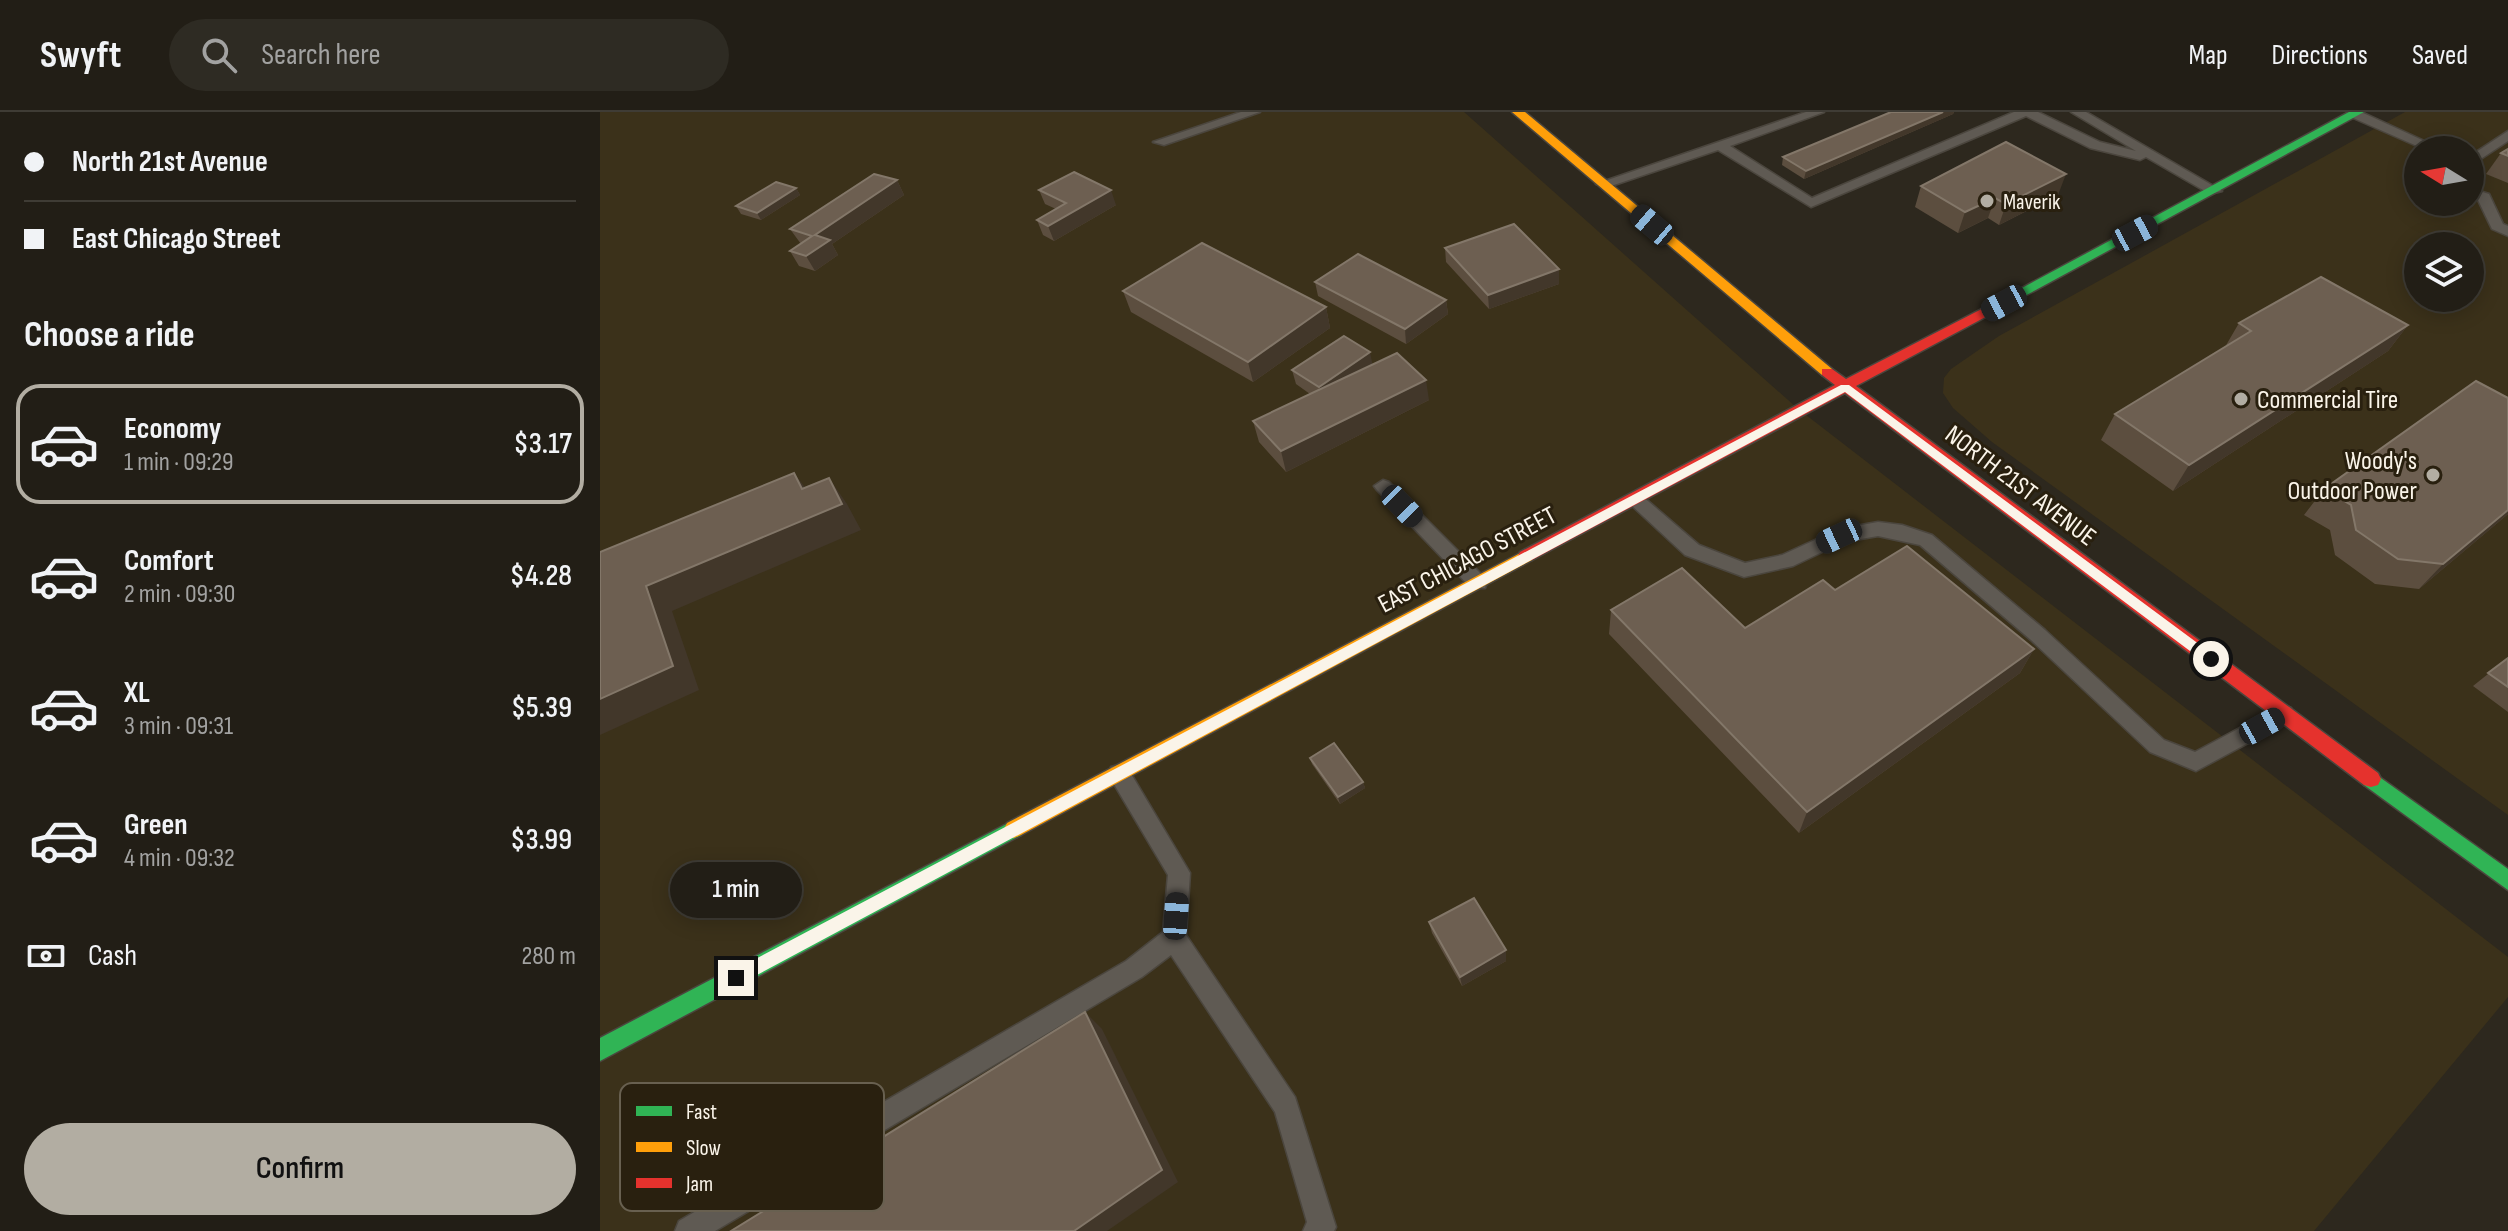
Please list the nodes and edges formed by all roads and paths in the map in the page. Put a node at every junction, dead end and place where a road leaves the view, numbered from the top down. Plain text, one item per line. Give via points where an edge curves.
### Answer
1 (1254, 112) edge
2 (1518, 112) edge
3 (1818, 112) edge
4 (2027, 112) edge
5 (2077, 112) edge
6 (2356, 113) edge
7 (2508, 135) edge
8 (2406, 136) edge
9 (1159, 142) dead end
10 (1719, 145) junction
11 (2484, 152) edge
12 (2167, 163) junction
13 (1603, 184) junction
14 (2215, 191) junction
15 (2484, 197) edge
16 (2508, 232) edge
17 (1845, 387) junction
18 (1383, 486) dead end
19 (1635, 499) junction
20 (1478, 583) junction
21 (2284, 714) junction
22 (1119, 774) junction
23 (2508, 881) edge
24 (1174, 938) junction
25 (600, 1050) edge
26 (884, 1116) edge
27 (723, 1211) edge
28 (1322, 1230) edge
29 (689, 1231) edge

1 - 9 lane
2 - 13 street, NORTH 21ST AVENUE
3 - 10 lane
4 - 10 lane via 1811,203
4 - 12 lane via 2095,145
5 - 12 lane
6 - 8 lane
6 - 14 street, EAST CHICAGO STREET
7 - 11 lane
10 - 13 lane
12 - 14 lane
13 - 17 street, NORTH 21ST AVENUE
14 - 17 street, EAST CHICAGO STREET
15 - 16 lane via 2497,226
17 - 19 street, EAST CHICAGO STREET
17 - 21 street, NORTH 21ST AVENUE
18 - 20 lane
19 - 20 street, EAST CHICAGO STREET
19 - 21 lane via 1692,550 1744,570 1786,561 1839,536 1878,529 1926,540 2157,746 2196,762
20 - 22 street, EAST CHICAGO STREET
21 - 23 street, NORTH 21ST AVENUE
22 - 24 lane via 1179,873
22 - 25 street, EAST CHICAGO STREET
24 - 26 lane via 1134,969
24 - 28 lane via 1286,1106
27 - 29 lane

